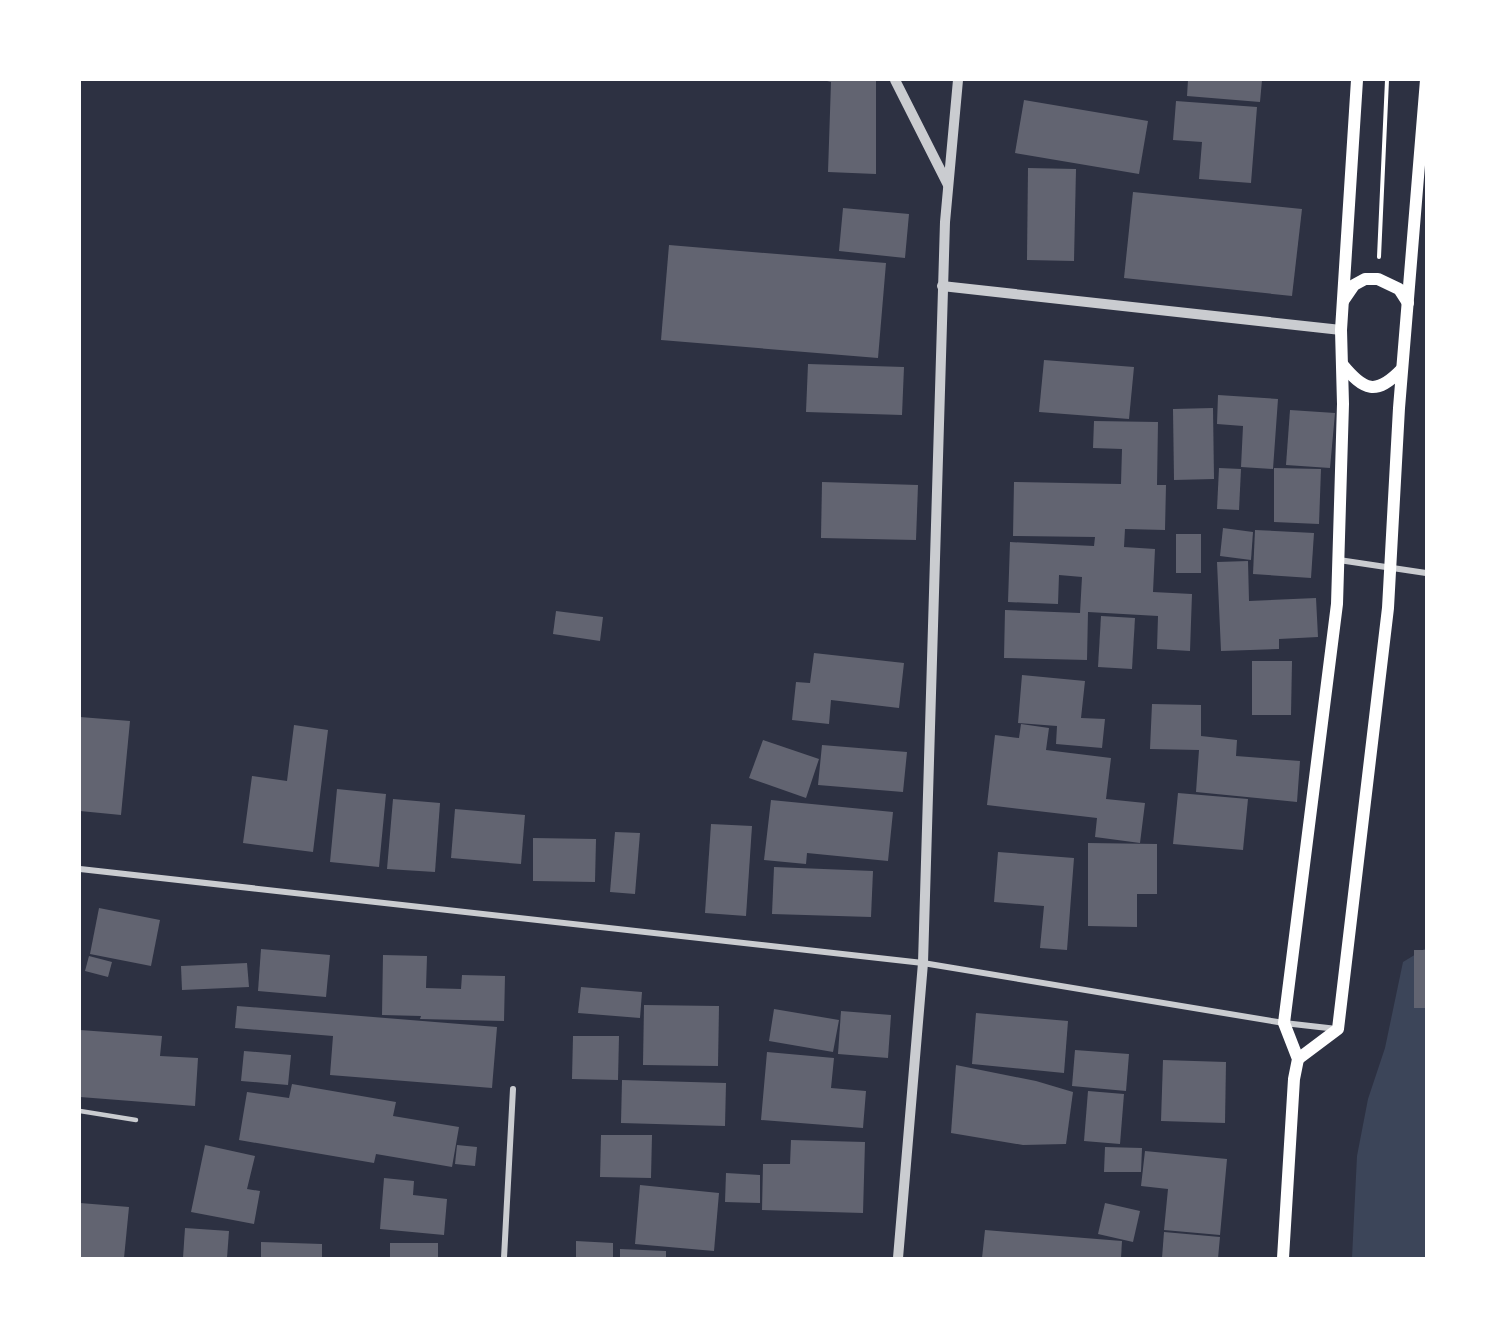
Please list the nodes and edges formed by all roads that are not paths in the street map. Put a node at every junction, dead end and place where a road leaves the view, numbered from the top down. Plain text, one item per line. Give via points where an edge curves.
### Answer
1 (895, 80) edge
2 (958, 80) edge
3 (1357, 80) edge
4 (1426, 80) edge
5 (948, 186) junction
6 (942, 286) junction
7 (1343, 301) junction
8 (1408, 303) junction
9 (1341, 330) junction
10 (1342, 364) junction
11 (1402, 369) junction
12 (1338, 560) junction
13 (1390, 566) junction
14 (1426, 573) edge
15 (80, 869) edge
16 (923, 963) junction
17 (1284, 1023) junction
18 (1338, 1029) junction
19 (1298, 1059) junction
20 (513, 1089) dead end
21 (80, 1111) edge
22 (136, 1120) dead end
23 (504, 1258) edge
24 (898, 1258) edge
25 (1283, 1258) edge

1 - 5 street
2 - 5 street
3 - 7 main road
4 - 8 main road
5 - 6 street
6 - 9 street
6 - 16 street
7 - 8 main road via 1354,285 1365,279 1378,279 1399,289
7 - 9 main road
8 - 11 main road
9 - 10 main road
10 - 11 main road via 1356,381 1366,386 1379,387 1390,382
10 - 12 main road
11 - 13 main road
12 - 13 street
12 - 17 main road via 1337,604
13 - 14 street
13 - 18 main road
15 - 16 street
16 - 17 street
16 - 24 street
17 - 18 street
17 - 19 main road
18 - 19 main road
19 - 25 main road
20 - 23 street
21 - 22 lane

